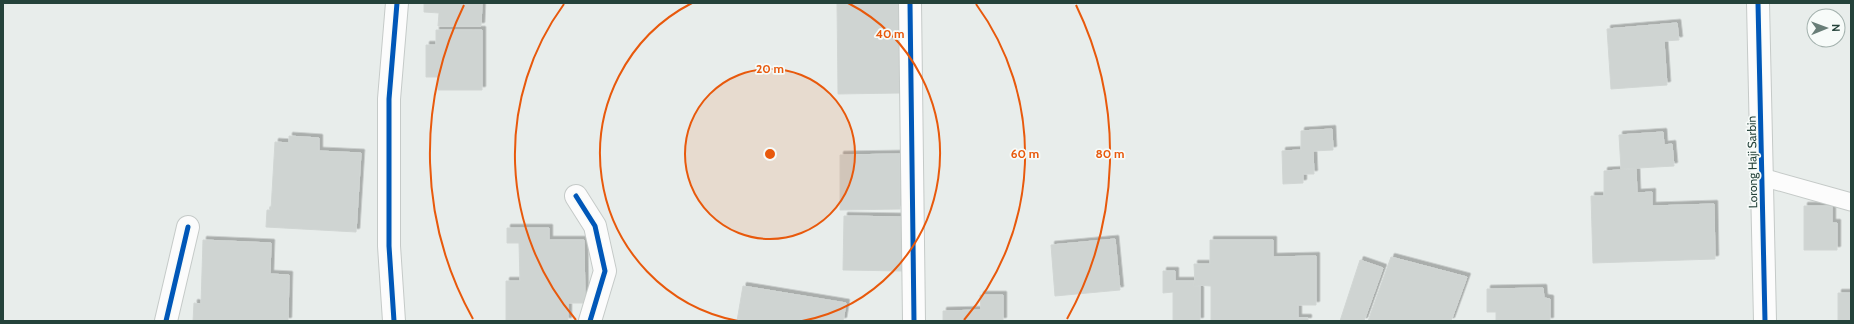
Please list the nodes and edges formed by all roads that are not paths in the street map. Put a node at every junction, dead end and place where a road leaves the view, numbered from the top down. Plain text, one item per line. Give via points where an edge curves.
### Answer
1 (397, 3) edge
2 (910, 3) edge
3 (1758, 3) edge
4 (1762, 177) junction
5 (576, 196) dead end
6 (1851, 202) edge
7 (188, 227) dead end
8 (166, 321) edge
9 (394, 321) edge
10 (590, 321) edge
11 (914, 321) edge
12 (1765, 321) edge

1 - 9 street via 389,99 389,246
2 - 11 street
3 - 4 street, Lorong Haji Sarbin
4 - 6 lane
4 - 12 street, Lorong Haji Sarbin
5 - 10 street via 595,226 605,271
7 - 8 street

